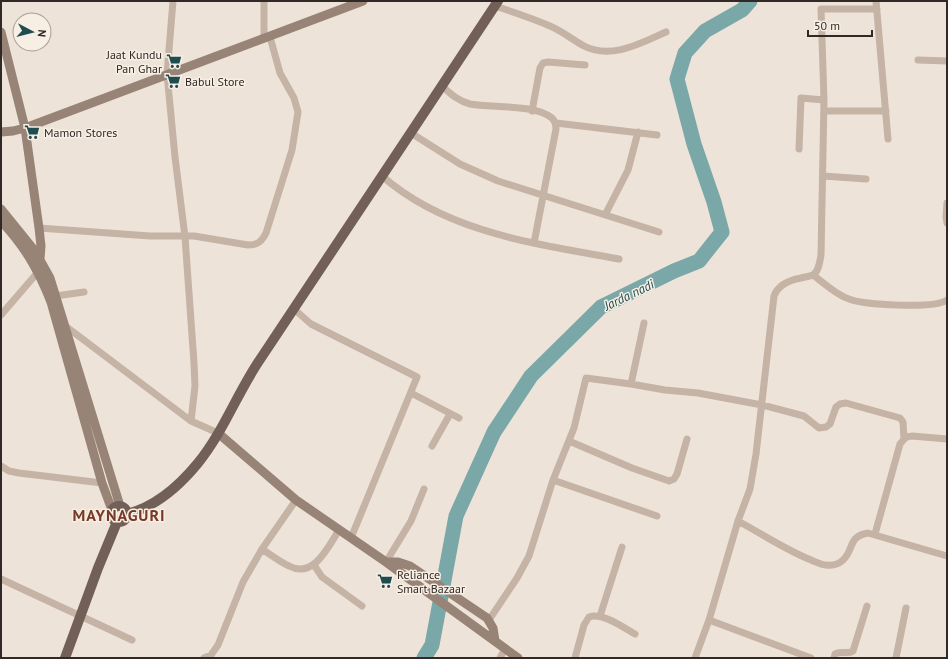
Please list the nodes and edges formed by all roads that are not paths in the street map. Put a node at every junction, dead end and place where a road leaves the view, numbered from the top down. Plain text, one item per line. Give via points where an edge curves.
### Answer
1 (173, 1) edge
2 (264, 1) edge
3 (363, 1) edge
4 (876, 1) edge
5 (497, 3) edge
6 (877, 9) junction
7 (1, 32) edge
8 (666, 32) dead end
9 (267, 38) junction
10 (918, 60) dead end
11 (947, 61) edge
12 (585, 65) dead end
13 (167, 74) junction
14 (442, 86) junction
15 (824, 100) junction
16 (532, 111) junction
17 (824, 111) junction
18 (886, 111) junction
19 (556, 123) junction
20 (25, 128) junction
21 (1, 132) edge
22 (638, 132) junction
23 (411, 133) junction
24 (657, 135) dead end
25 (888, 139) dead end
26 (799, 149) dead end
27 (382, 176) junction
28 (823, 176) junction
29 (866, 179) dead end
30 (543, 195) junction
31 (947, 203) edge
32 (1, 209) edge
33 (605, 215) junction
34 (1, 221) edge
35 (947, 223) edge
36 (39, 228) junction
37 (659, 232) dead end
38 (184, 237) junction
39 (534, 243) junction
40 (40, 259) junction
41 (619, 259) dead end
42 (38, 272) junction
43 (813, 275) junction
44 (84, 292) dead end
45 (56, 296) junction
46 (947, 300) edge
47 (294, 309) junction
48 (1, 315) edge
49 (644, 323) dead end
50 (64, 325) junction
51 (631, 384) junction
52 (411, 393) junction
53 (762, 406) junction
54 (450, 414) junction
55 (459, 418) dead end
56 (191, 421) junction
57 (218, 433) junction
58 (687, 439) dead end
59 (904, 439) junction
60 (947, 439) edge
61 (569, 441) junction
62 (432, 446) dead end
63 (1, 466) edge
64 (553, 480) junction
65 (102, 483) junction
66 (424, 490) dead end
67 (296, 500) junction
68 (119, 510) junction
69 (658, 516) dead end
70 (738, 521) junction
71 (340, 530) junction
72 (875, 534) junction
73 (351, 538) junction
74 (622, 547) dead end
75 (262, 549) junction
76 (947, 556) edge
77 (386, 562) junction
78 (314, 564) junction
79 (1, 579) edge
80 (362, 606) dead end
81 (867, 606) dead end
82 (906, 608) dead end
83 (80, 616) junction
84 (600, 616) junction
85 (488, 619) junction
86 (709, 620) junction
87 (635, 634) dead end
88 (132, 640) dead end
89 (493, 640) junction
90 (505, 649) junction
91 (64, 658) edge
92 (204, 658) edge
93 (500, 658) edge
94 (518, 658) edge
95 (575, 658) edge
96 (695, 658) edge
97 (811, 658) edge
98 (834, 658) edge
99 (896, 658) edge

1 - 13 street
2 - 9 street
3 - 9 main road
4 - 6 street
5 - 8 street via 551,26 585,47 606,51 634,46
5 - 14 main road
6 - 15 street via 821,9
6 - 18 street
7 - 20 main road
9 - 13 main road
9 - 38 street via 298,112 292,150 266,233 255,245 194,236
10 - 11 street
12 - 16 street via 543,63
13 - 20 main road
13 - 38 street
14 - 16 street via 459,100 471,104
14 - 23 main road
15 - 17 street
15 - 26 street via 801,98
16 - 19 street via 546,114
17 - 18 street
17 - 28 street
18 - 25 street
19 - 22 street
19 - 30 street
20 - 21 main road
20 - 36 main road
22 - 24 street
22 - 33 street via 628,170
23 - 27 main road
23 - 30 street via 478,172 511,186
27 - 39 street via 421,203 454,220 488,232
27 - 47 main road
28 - 29 street
28 - 43 street via 821,254
30 - 33 street
30 - 39 street
31 - 35 street
32 - 40 main road
33 - 37 street
34 - 42 main road via 23,246
36 - 38 street
36 - 40 main road
38 - 56 street via 196,386
39 - 41 street
40 - 45 main road
42 - 48 street
42 - 65 main road via 51,302
43 - 46 street via 842,296 855,301 914,306 943,303
43 - 53 street via 785,284 774,296
44 - 45 street
45 - 50 main road
47 - 52 street via 311,324 417,377
47 - 57 main road via 259,361
49 - 51 street
50 - 56 street
50 - 68 main road
51 - 53 street via 698,393
51 - 61 street via 586,378
52 - 54 street
52 - 73 street
53 - 59 street via 804,416 819,428 830,424 836,407 840,404 854,404 900,418 903,422
53 - 70 street via 750,489
54 - 55 street
54 - 62 street
56 - 57 street
57 - 67 main road
57 - 68 main road via 199,462 173,489 138,512
58 - 61 street via 677,474 670,481
59 - 60 street via 912,436
59 - 72 street via 900,444
61 - 64 street
63 - 65 street via 19,474
64 - 69 street
64 - 85 street via 523,567
65 - 68 main road
66 - 77 street via 411,521
67 - 71 main road
67 - 75 street
68 - 83 main road via 124,520 118,522
70 - 72 street via 800,555 826,565 835,565 846,558 852,542 860,534
70 - 86 street
71 - 73 main road
71 - 78 street via 320,560
72 - 76 street
73 - 77 main road
74 - 84 street
75 - 78 street via 290,567 302,569
75 - 92 street via 244,582 218,645 211,655
77 - 85 main road via 402,562 416,569
77 - 89 main road
78 - 80 street via 322,577
79 - 83 street
81 - 98 street via 853,651 838,652
82 - 99 street
83 - 88 street
83 - 91 main road
84 - 87 street
84 - 95 street via 589,617 584,625
85 - 89 main road via 494,632
86 - 96 street
86 - 97 street
89 - 90 main road
90 - 93 street
90 - 94 main road

